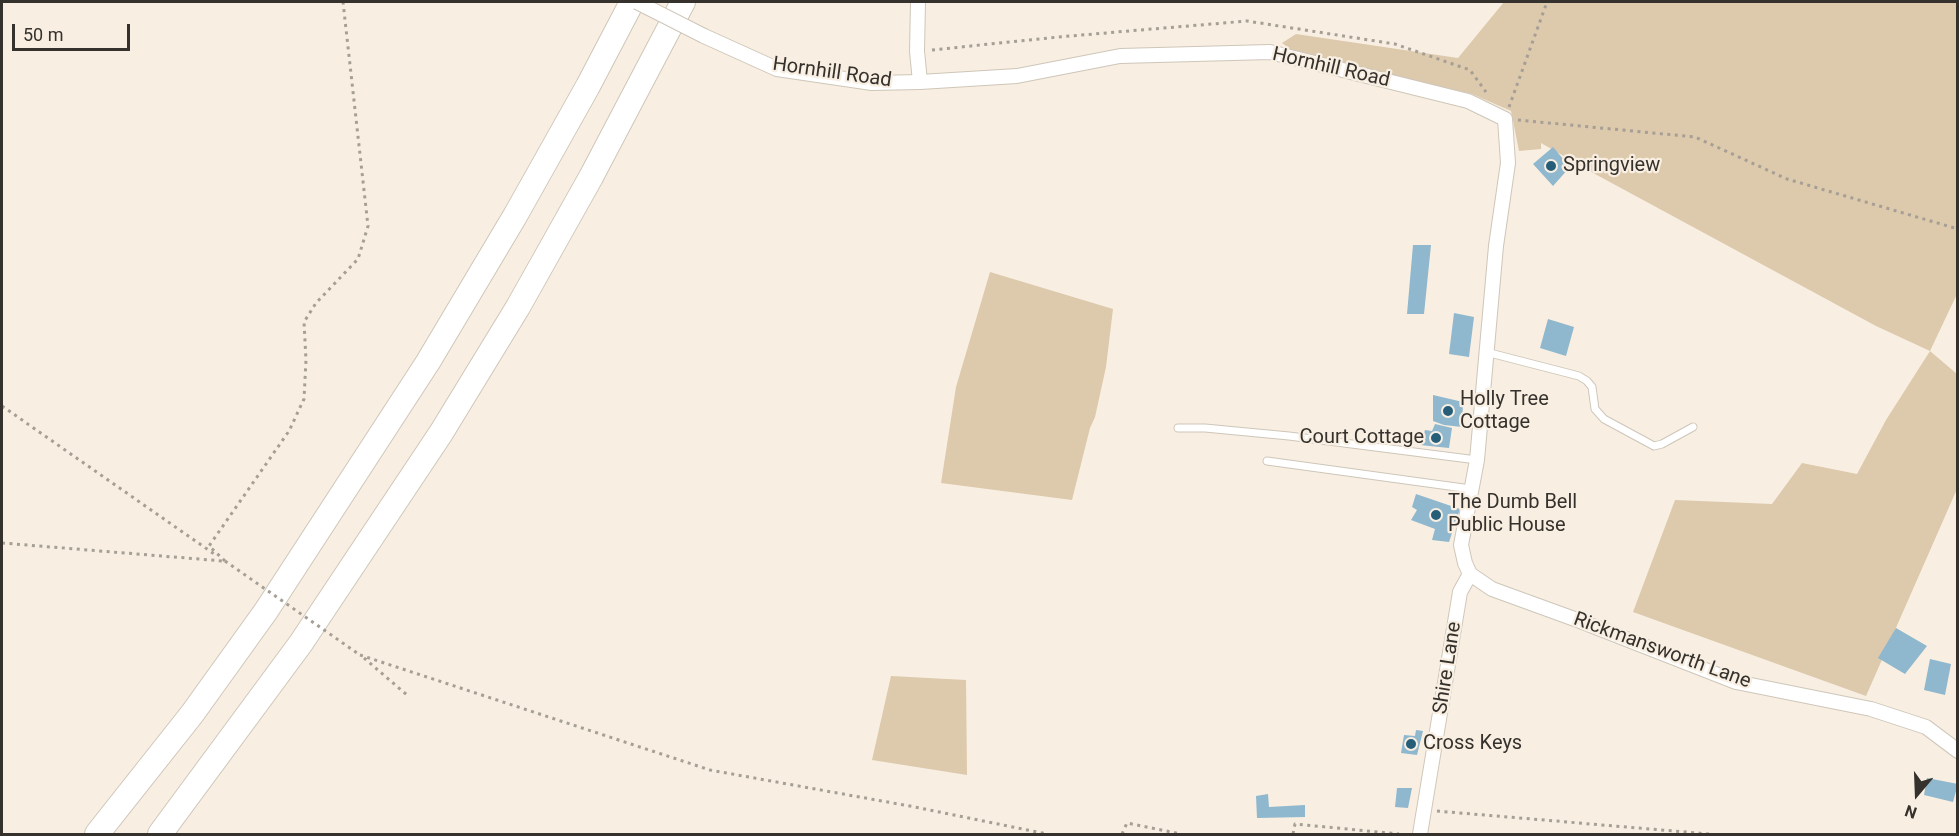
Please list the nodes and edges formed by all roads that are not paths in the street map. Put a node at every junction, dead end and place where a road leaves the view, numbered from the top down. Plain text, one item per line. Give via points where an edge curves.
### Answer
1 (634, 2) edge
2 (683, 2) edge
3 (918, 2) edge
4 (920, 82) junction
5 (1486, 351) junction
6 (1693, 427) dead end
7 (1178, 428) dead end
8 (1477, 460) junction
9 (1267, 461) dead end
10 (1471, 489) junction
11 (1470, 574) junction
12 (1958, 751) edge
13 (97, 834) edge
14 (160, 834) edge
15 (1420, 834) edge

1 - 4 street, Hornhill Road, bridge via 777,69 872,83
1 - 13 highway via 422,372 266,611 192,714
2 - 14 highway via 591,177 441,433 301,643
3 - 4 street
4 - 5 street, Hornhill Road via 1017,76 1120,56 1270,52 1468,101 1505,119 1508,163
5 - 6 lane via 1579,376 1592,387 1595,409 1604,419 1654,446
5 - 8 street
7 - 8 lane via 1289,436
8 - 10 street
9 - 10 lane
10 - 11 street via 1461,545
11 - 12 street, Rickmansworth Lane via 1491,590 1737,682 1870,709 1926,727
11 - 15 street, Shire Lane via 1460,592

